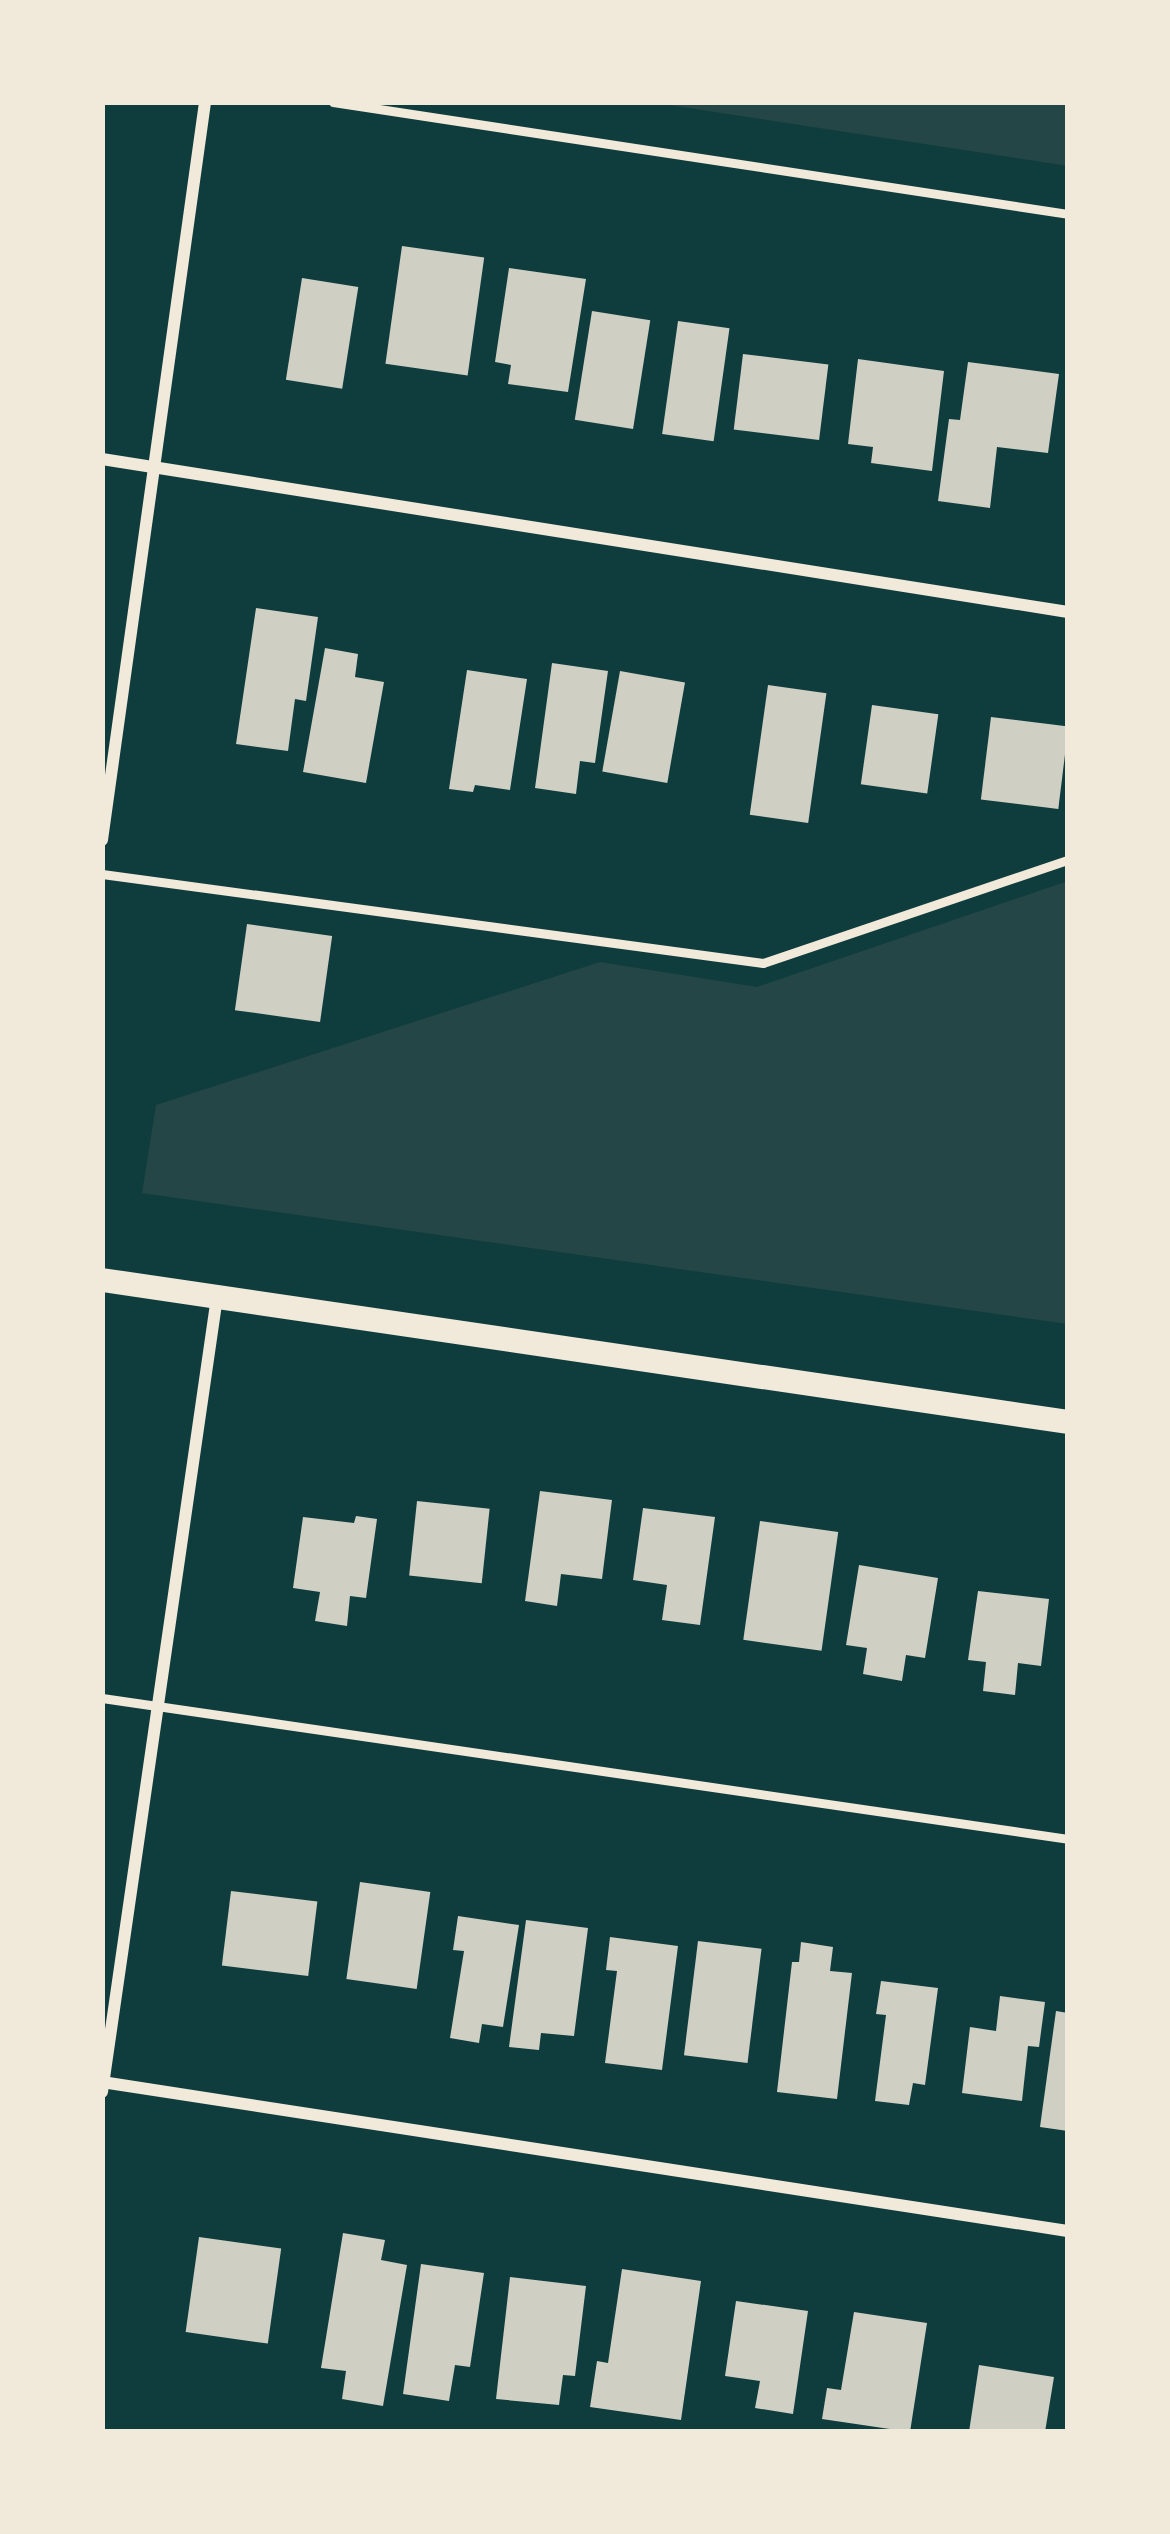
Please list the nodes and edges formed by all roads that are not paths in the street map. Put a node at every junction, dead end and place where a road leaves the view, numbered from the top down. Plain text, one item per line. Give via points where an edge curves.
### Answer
1 (205, 102) edge
2 (333, 102) edge
3 (1068, 214) edge
4 (102, 459) edge
5 (154, 466) junction
6 (1068, 612) edge
7 (102, 840) edge
8 (1068, 860) edge
9 (102, 874) edge
10 (102, 1280) edge
11 (217, 1297) junction
12 (1068, 1422) edge
13 (102, 1698) edge
14 (156, 1707) junction
15 (1068, 1839) edge
16 (102, 2086) edge
17 (1068, 2231) edge

1 - 5 street
2 - 3 lane
4 - 5 street
5 - 6 street
5 - 7 street
8 - 9 lane via 763,963
10 - 11 main road
11 - 12 main road
11 - 14 street
13 - 14 lane
14 - 15 lane
14 - 16 street
16 - 17 street

